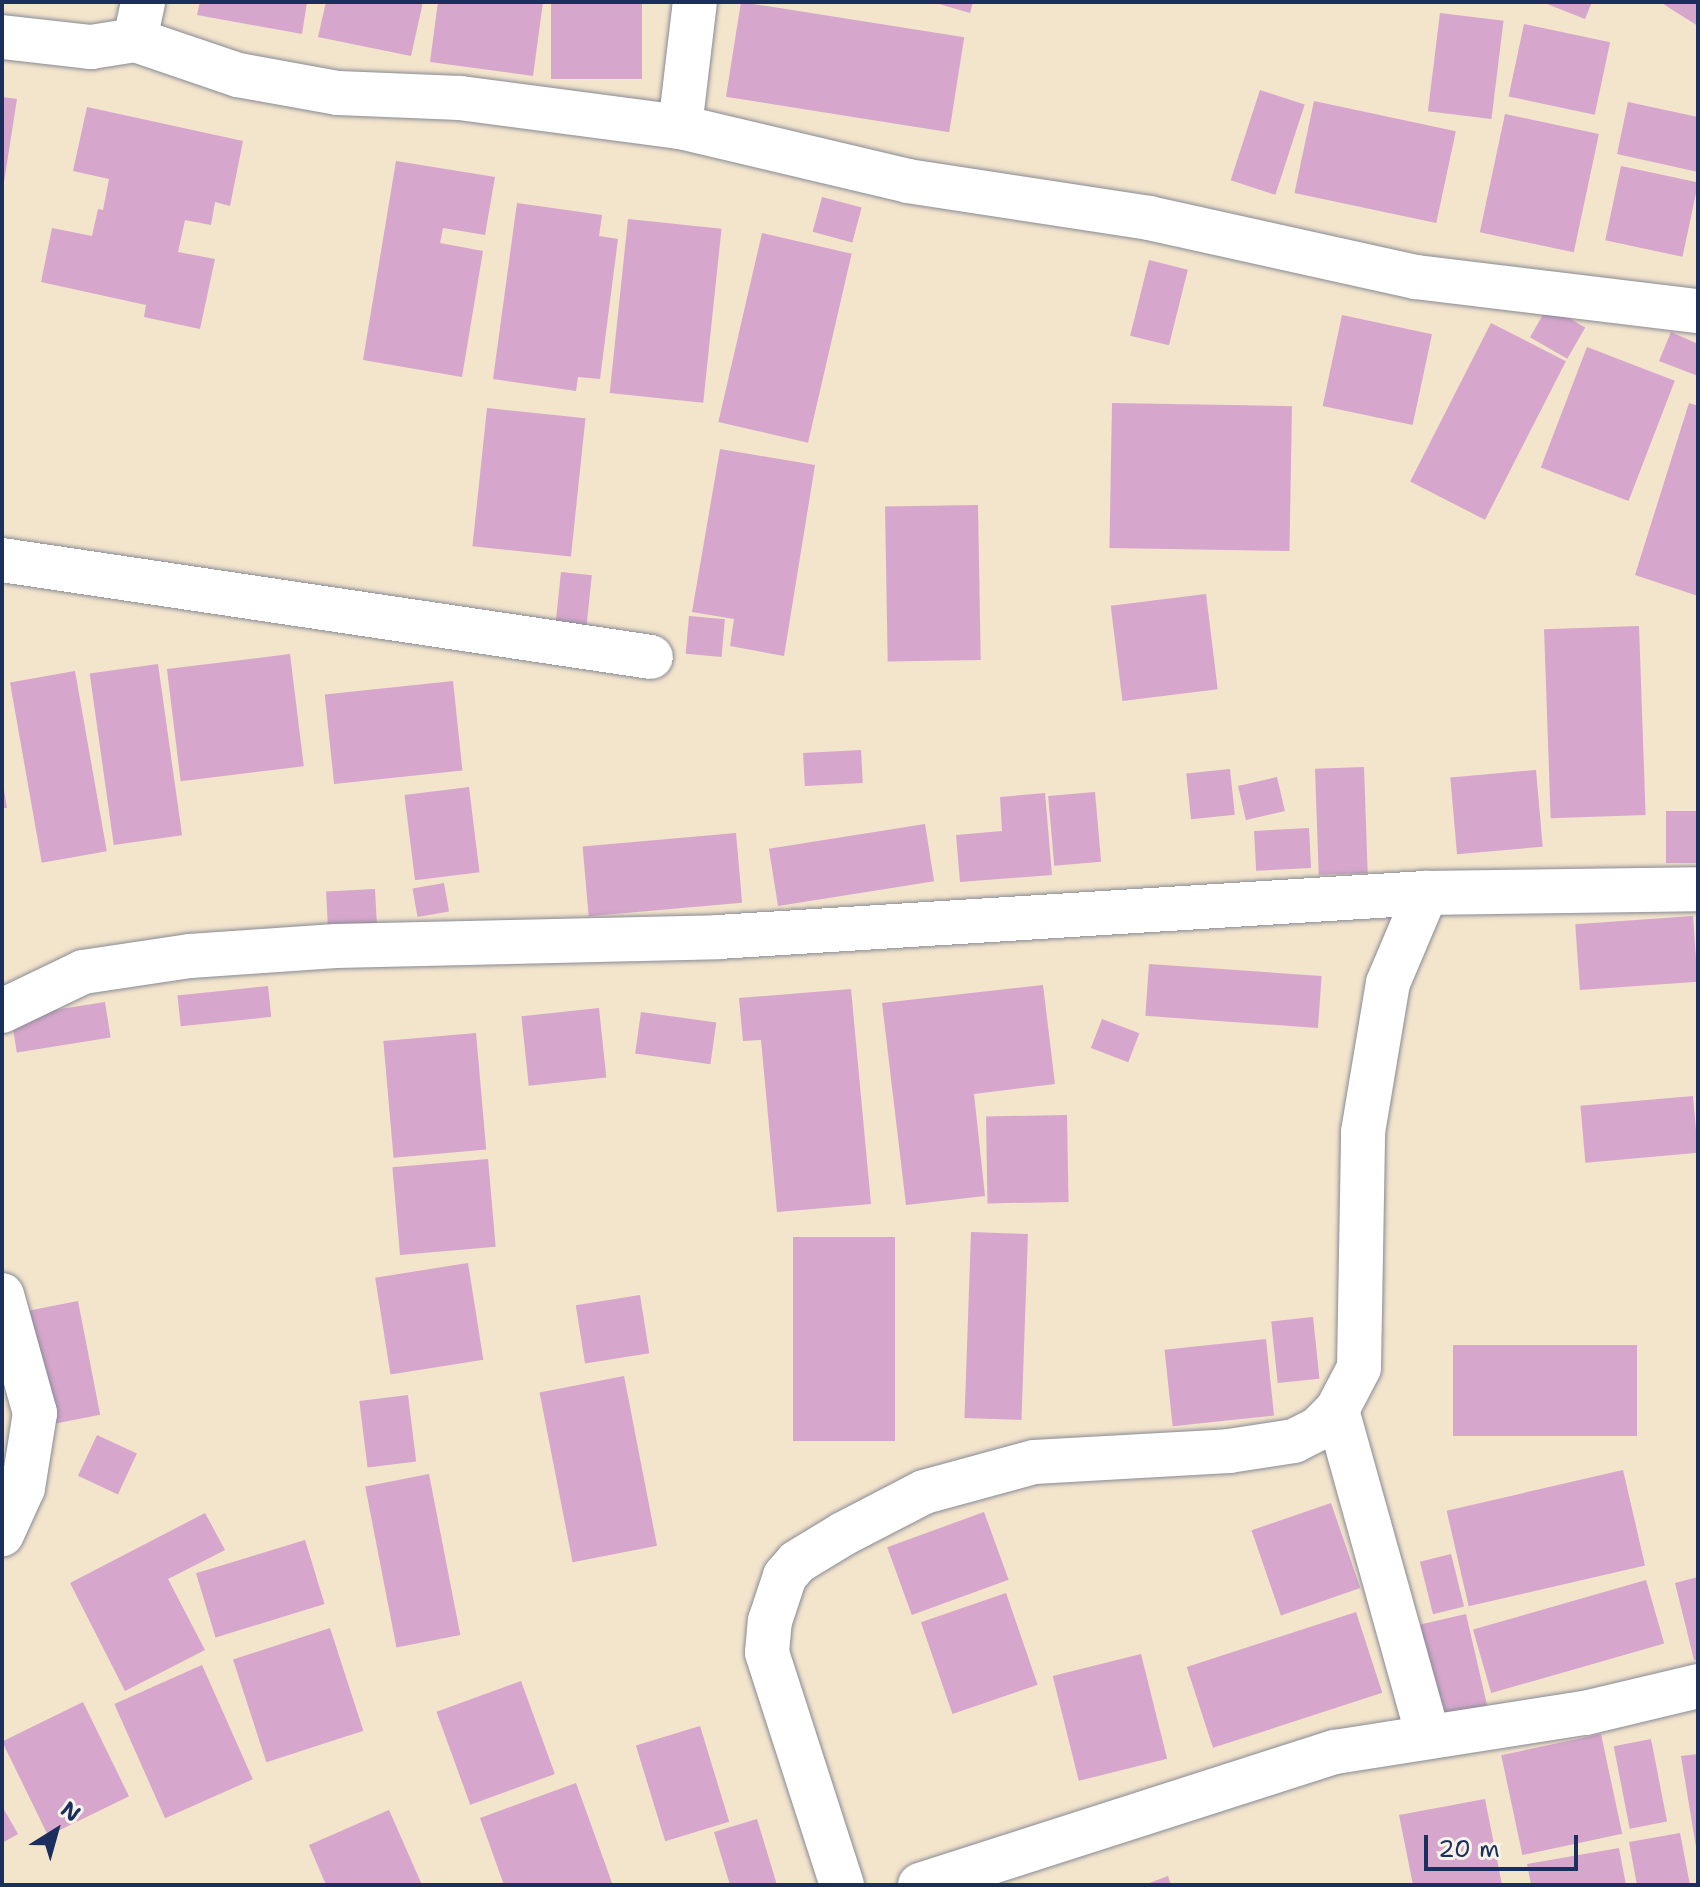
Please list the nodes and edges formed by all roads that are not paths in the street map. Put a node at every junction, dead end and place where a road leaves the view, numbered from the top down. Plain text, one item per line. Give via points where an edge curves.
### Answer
1 (695, 2) edge
2 (139, 21) edge
3 (2, 37) edge
4 (680, 127) junction
5 (1698, 311) edge
6 (2, 560) edge
7 (651, 657) dead end
8 (1698, 889) edge
9 (1426, 893) junction
10 (2, 1011) edge
11 (2, 1295) edge
12 (1337, 1410) junction
13 (2, 1534) edge
14 (1698, 1686) edge
15 (1428, 1737) junction
16 (842, 1885) edge
17 (920, 1885) edge

1 - 4 street
2 - 3 street via 91,47
2 - 4 street via 238,75 338,93 460,98
4 - 5 street via 908,181 1149,218 1416,277
6 - 7 street
8 - 9 street
9 - 10 street via 718,937 336,946 190,956 83,972 10,1002
9 - 12 street via 1386,998 1363,1132 1359,1368
11 - 13 street via 35,1413 23,1488
12 - 15 street
12 - 16 street via 1318,1429 1294,1441 1229,1451 1034,1462 924,1492 797,1562 785,1576 770,1621 767,1653
14 - 15 street via 1585,1713
15 - 17 street via 1335,1752

